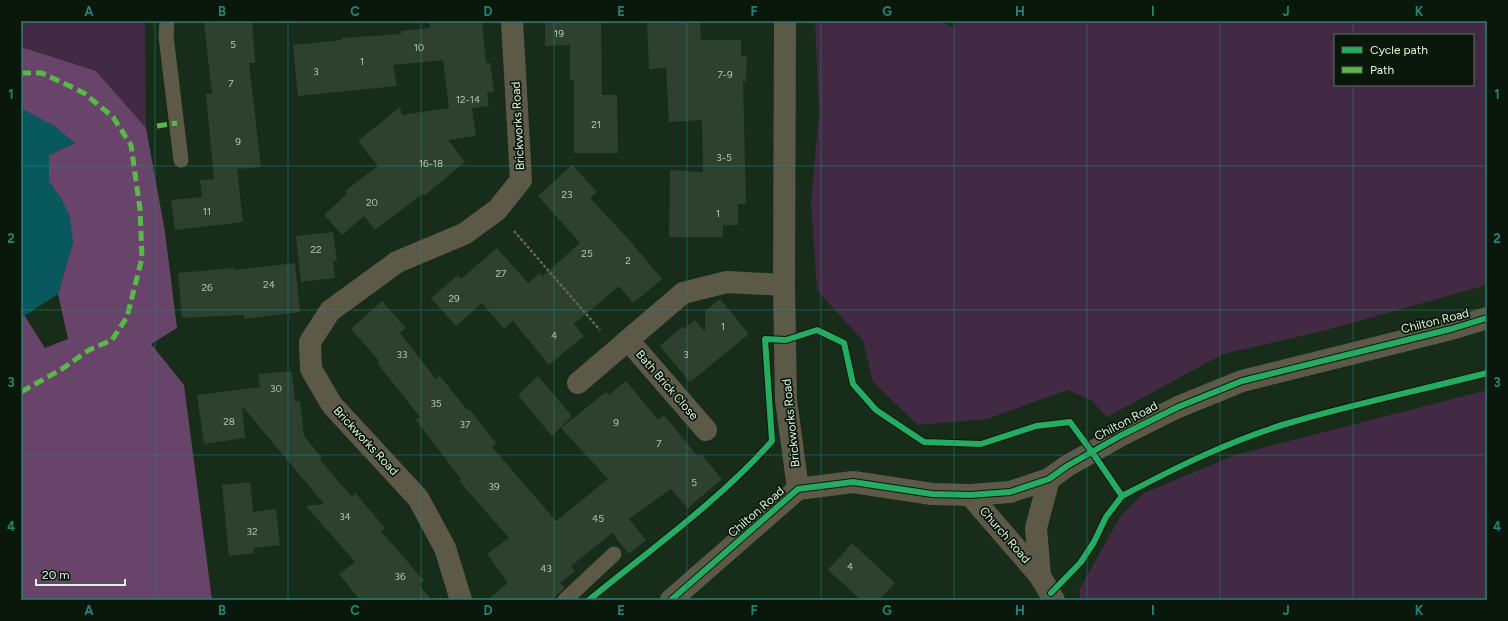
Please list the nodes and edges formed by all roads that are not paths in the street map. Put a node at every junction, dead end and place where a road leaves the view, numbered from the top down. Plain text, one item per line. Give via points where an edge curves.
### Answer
1 (167, 21) edge
2 (512, 21) edge
3 (785, 21) edge
4 (181, 160) dead end
5 (784, 285) junction
6 (1487, 318) edge
7 (623, 345) junction
8 (578, 383) dead end
9 (706, 430) dead end
10 (1049, 479) junction
11 (798, 489) junction
12 (970, 495) junction
13 (614, 554) dead end
14 (1040, 576) junction
15 (461, 600) edge
16 (565, 600) edge
17 (671, 600) edge
18 (1054, 600) edge

1 - 4 lane via 166,36
2 - 15 street, Brickworks Road via 520,180 496,210 464,234 397,262 330,311 310,342 311,368 332,405 418,498 445,548
3 - 5 street, Brickworks Road
5 - 7 street, Bath Brick Close via 727,282 683,293
5 - 11 street, Brickworks Road via 786,400
6 - 10 street, Chilton Road via 1242,381 1178,407 1126,433 1066,466
7 - 8 street, Bath Brick Close
7 - 9 street, Bath Brick Close
10 - 12 street, Chilton Road via 1010,492
10 - 14 street, Church Road via 1036,528
11 - 12 street, Chilton Road via 853,482 932,494
11 - 17 street, Chilton Road
12 - 14 street, Church Road
13 - 16 lane
14 - 18 street, Church Road

